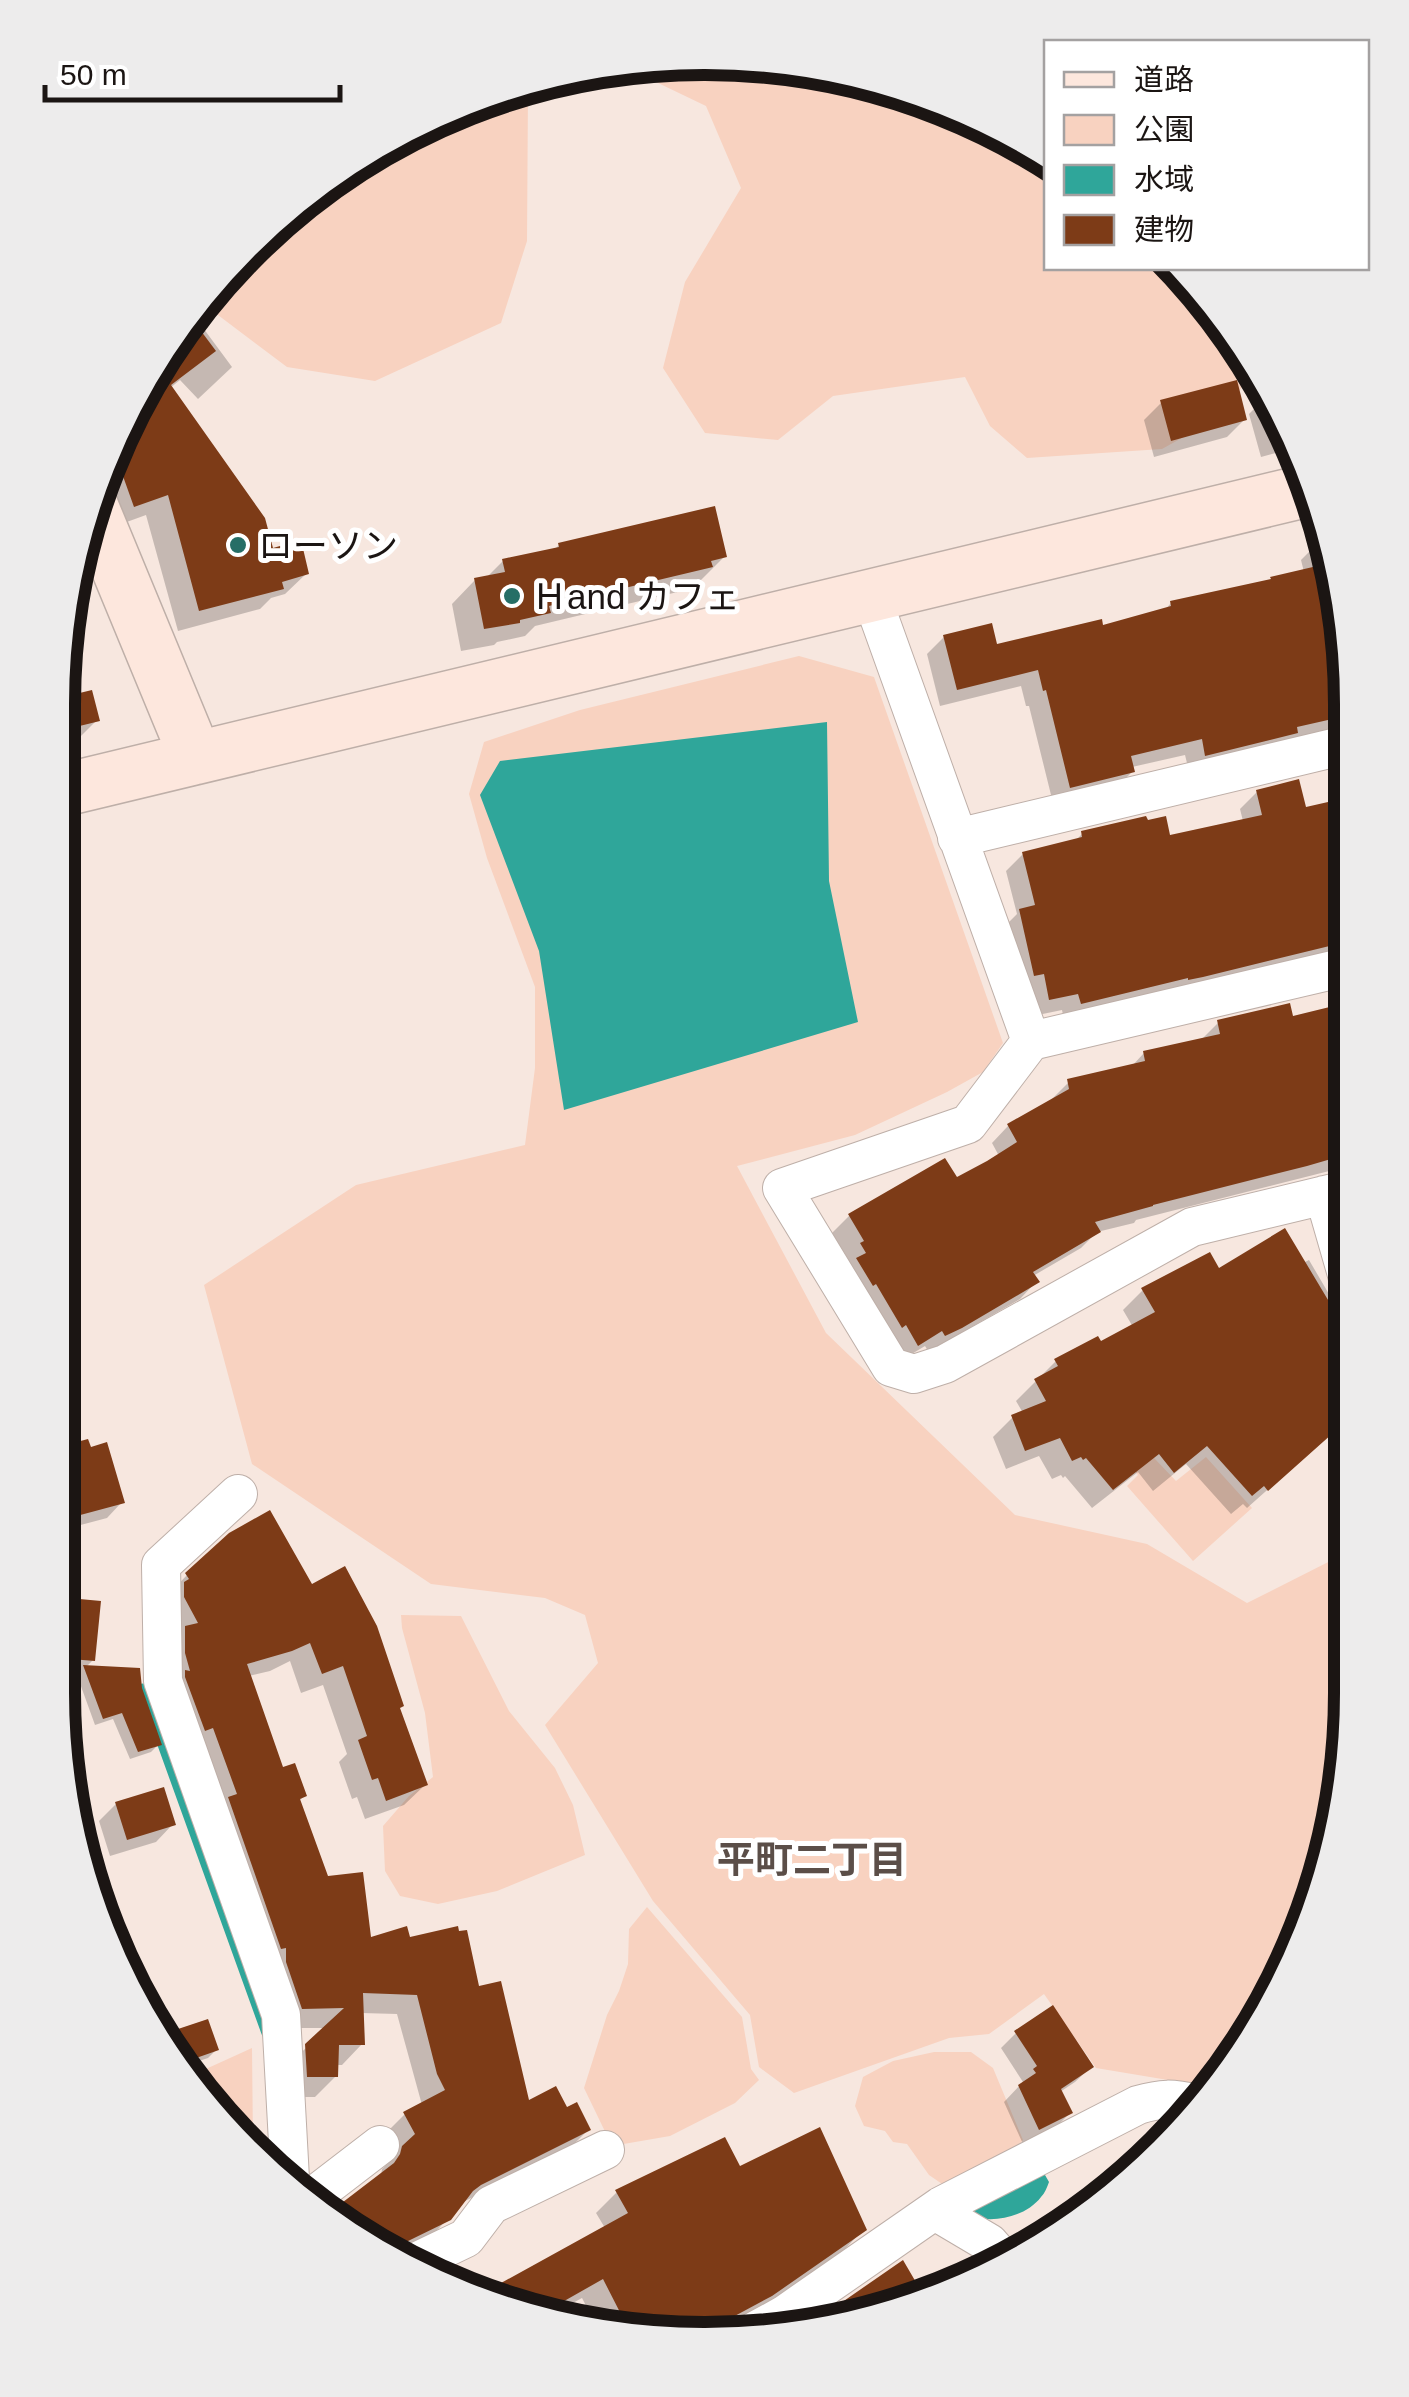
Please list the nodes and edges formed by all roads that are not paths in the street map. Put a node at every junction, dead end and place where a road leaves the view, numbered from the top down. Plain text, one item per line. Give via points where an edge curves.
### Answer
1 (1297, 493) edge
2 (100, 528) edge
3 (872, 595) junction
4 (1334, 748) edge
5 (196, 758) junction
6 (75, 787) edge
7 (958, 838) junction
8 (1334, 970) edge
9 (1031, 1042) junction
10 (1334, 1193) edge
11 (238, 1494) dead end
12 (1184, 2101) edge
13 (380, 2146) dead end
14 (605, 2150) dead end
15 (289, 2166) edge
16 (320, 2191) edge
17 (935, 2211) junction
18 (996, 2250) edge
19 (426, 2257) edge
20 (779, 2318) edge

1 - 3 street
2 - 5 street
3 - 5 street
3 - 7 street
4 - 7 street
5 - 6 street
7 - 9 street
8 - 9 street
9 - 10 street via 968,1124 782,1188 891,1367 914,1374 946,1364 1192,1227
11 - 15 street via 160,1564 163,1681 281,2015
12 - 17 street via 1138,2105
13 - 16 street
14 - 19 street via 490,2205 466,2238
17 - 18 street
17 - 20 street

